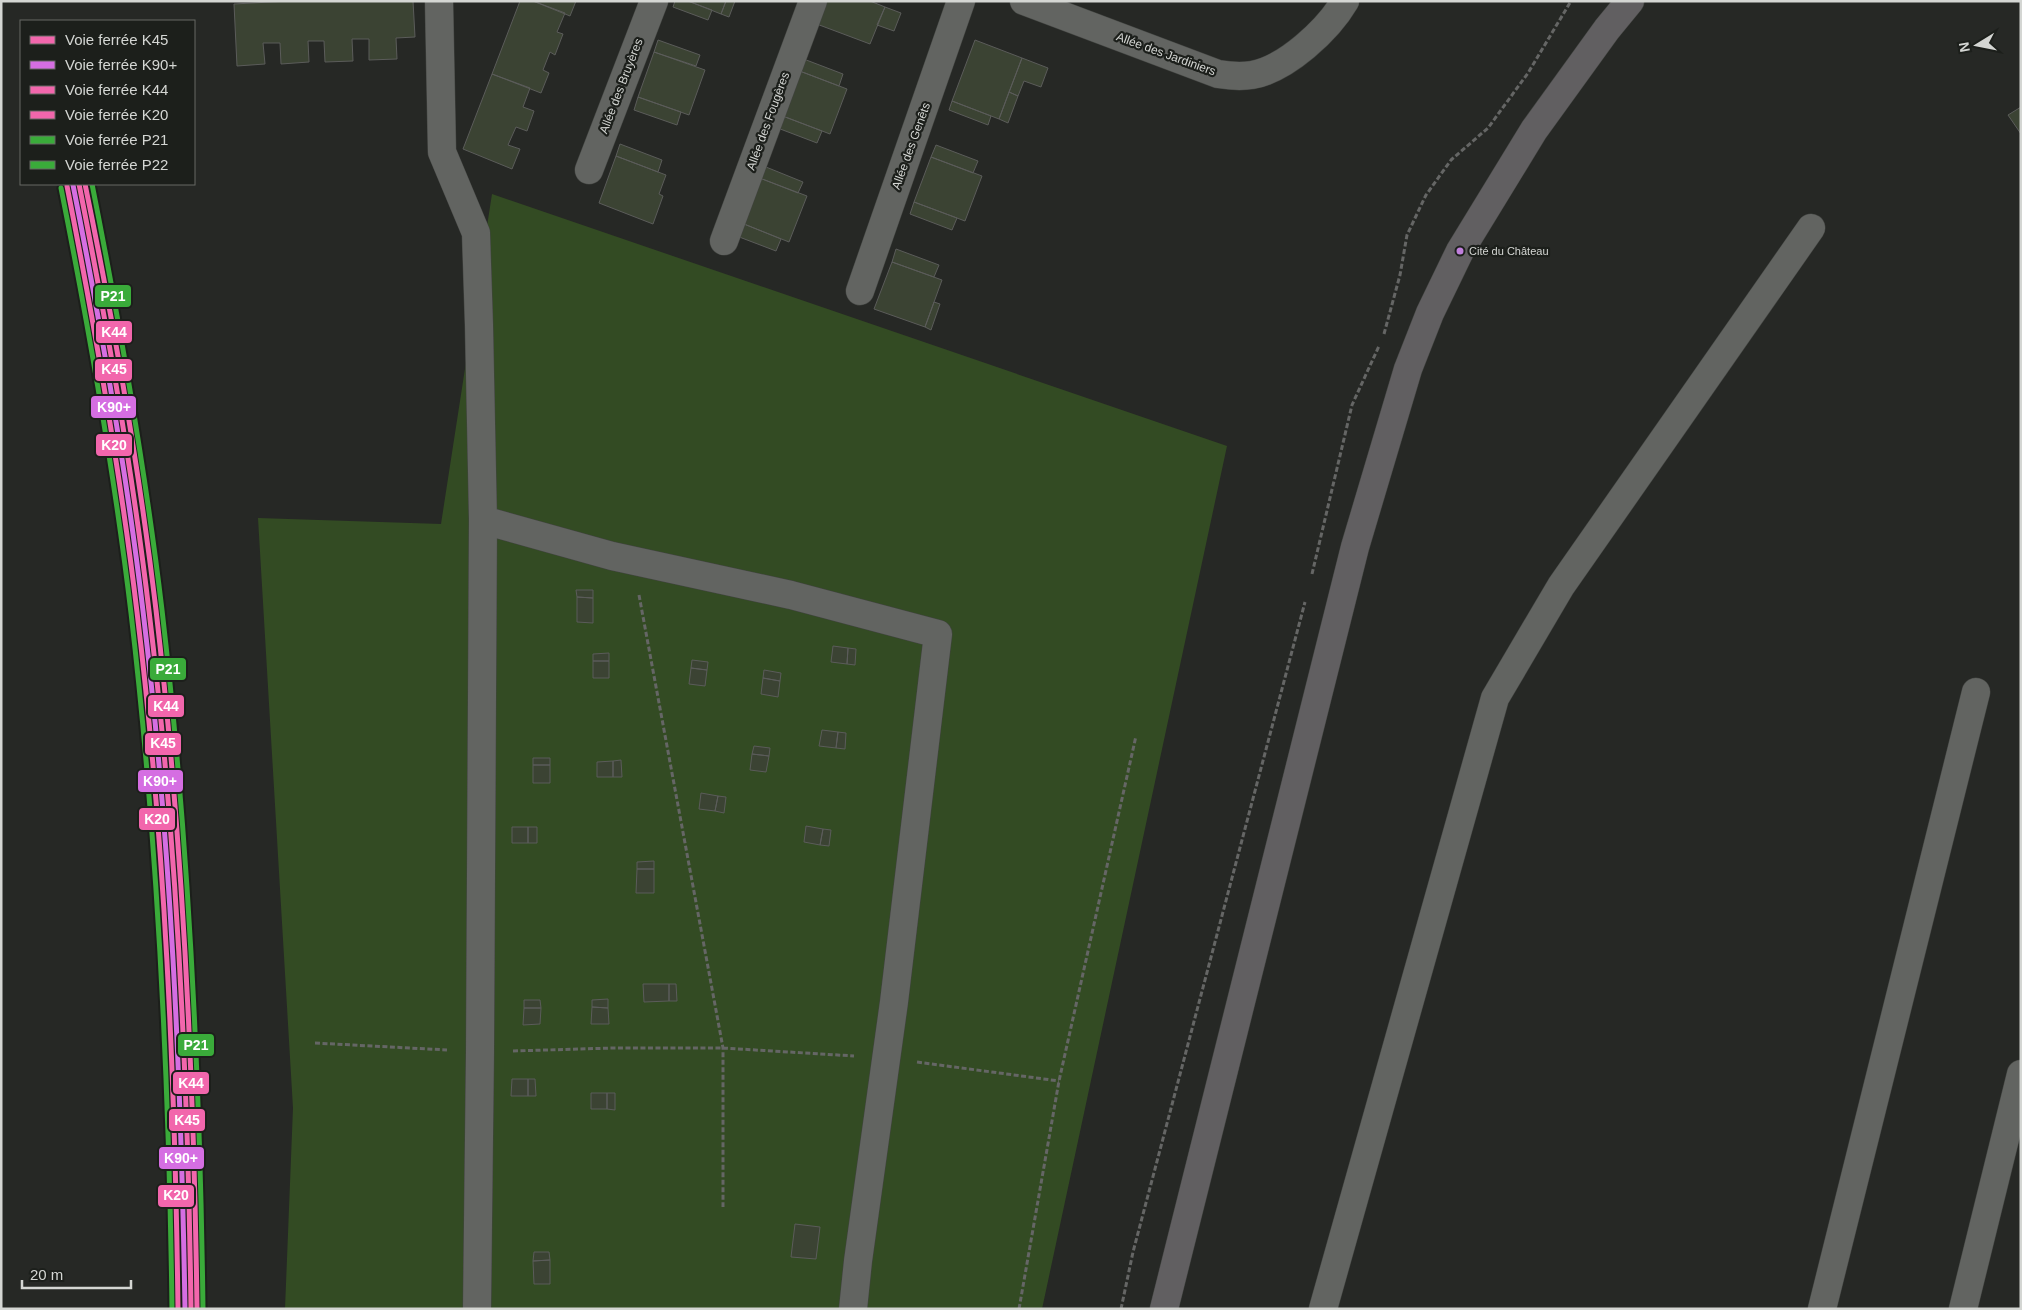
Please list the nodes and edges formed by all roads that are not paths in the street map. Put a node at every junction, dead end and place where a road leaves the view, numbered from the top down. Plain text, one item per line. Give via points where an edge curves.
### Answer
1 (439, 1) edge
2 (654, 1) edge
3 (813, 1) edge
4 (961, 1) edge
5 (1024, 1) edge
6 (1344, 1) edge
7 (1630, 1) edge
8 (589, 170) dead end
9 (1811, 228) dead end
10 (724, 241) dead end
11 (860, 291) dead end
12 (483, 520) junction
13 (1976, 692) dead end
14 (2021, 1074) edge
15 (477, 1309) edge
16 (853, 1309) edge
17 (1164, 1309) edge
18 (1322, 1309) edge
19 (1822, 1309) edge
20 (1963, 1309) edge

1 - 12 street via 442,152 476,234
2 - 8 street, Allée des Bruyères
3 - 10 street, Allée des Fougères
4 - 11 street, Allée des Genêts
5 - 6 street, Allée des Jardiniers via 1218,74 1237,77 1273,68 1294,54 1318,35
7 - 17 main road via 1534,130 1460,251 1408,369 1356,547
9 - 18 street via 1561,586 1495,698
12 - 15 street
12 - 16 street via 633,561 791,595 938,634
13 - 19 street
14 - 20 street

